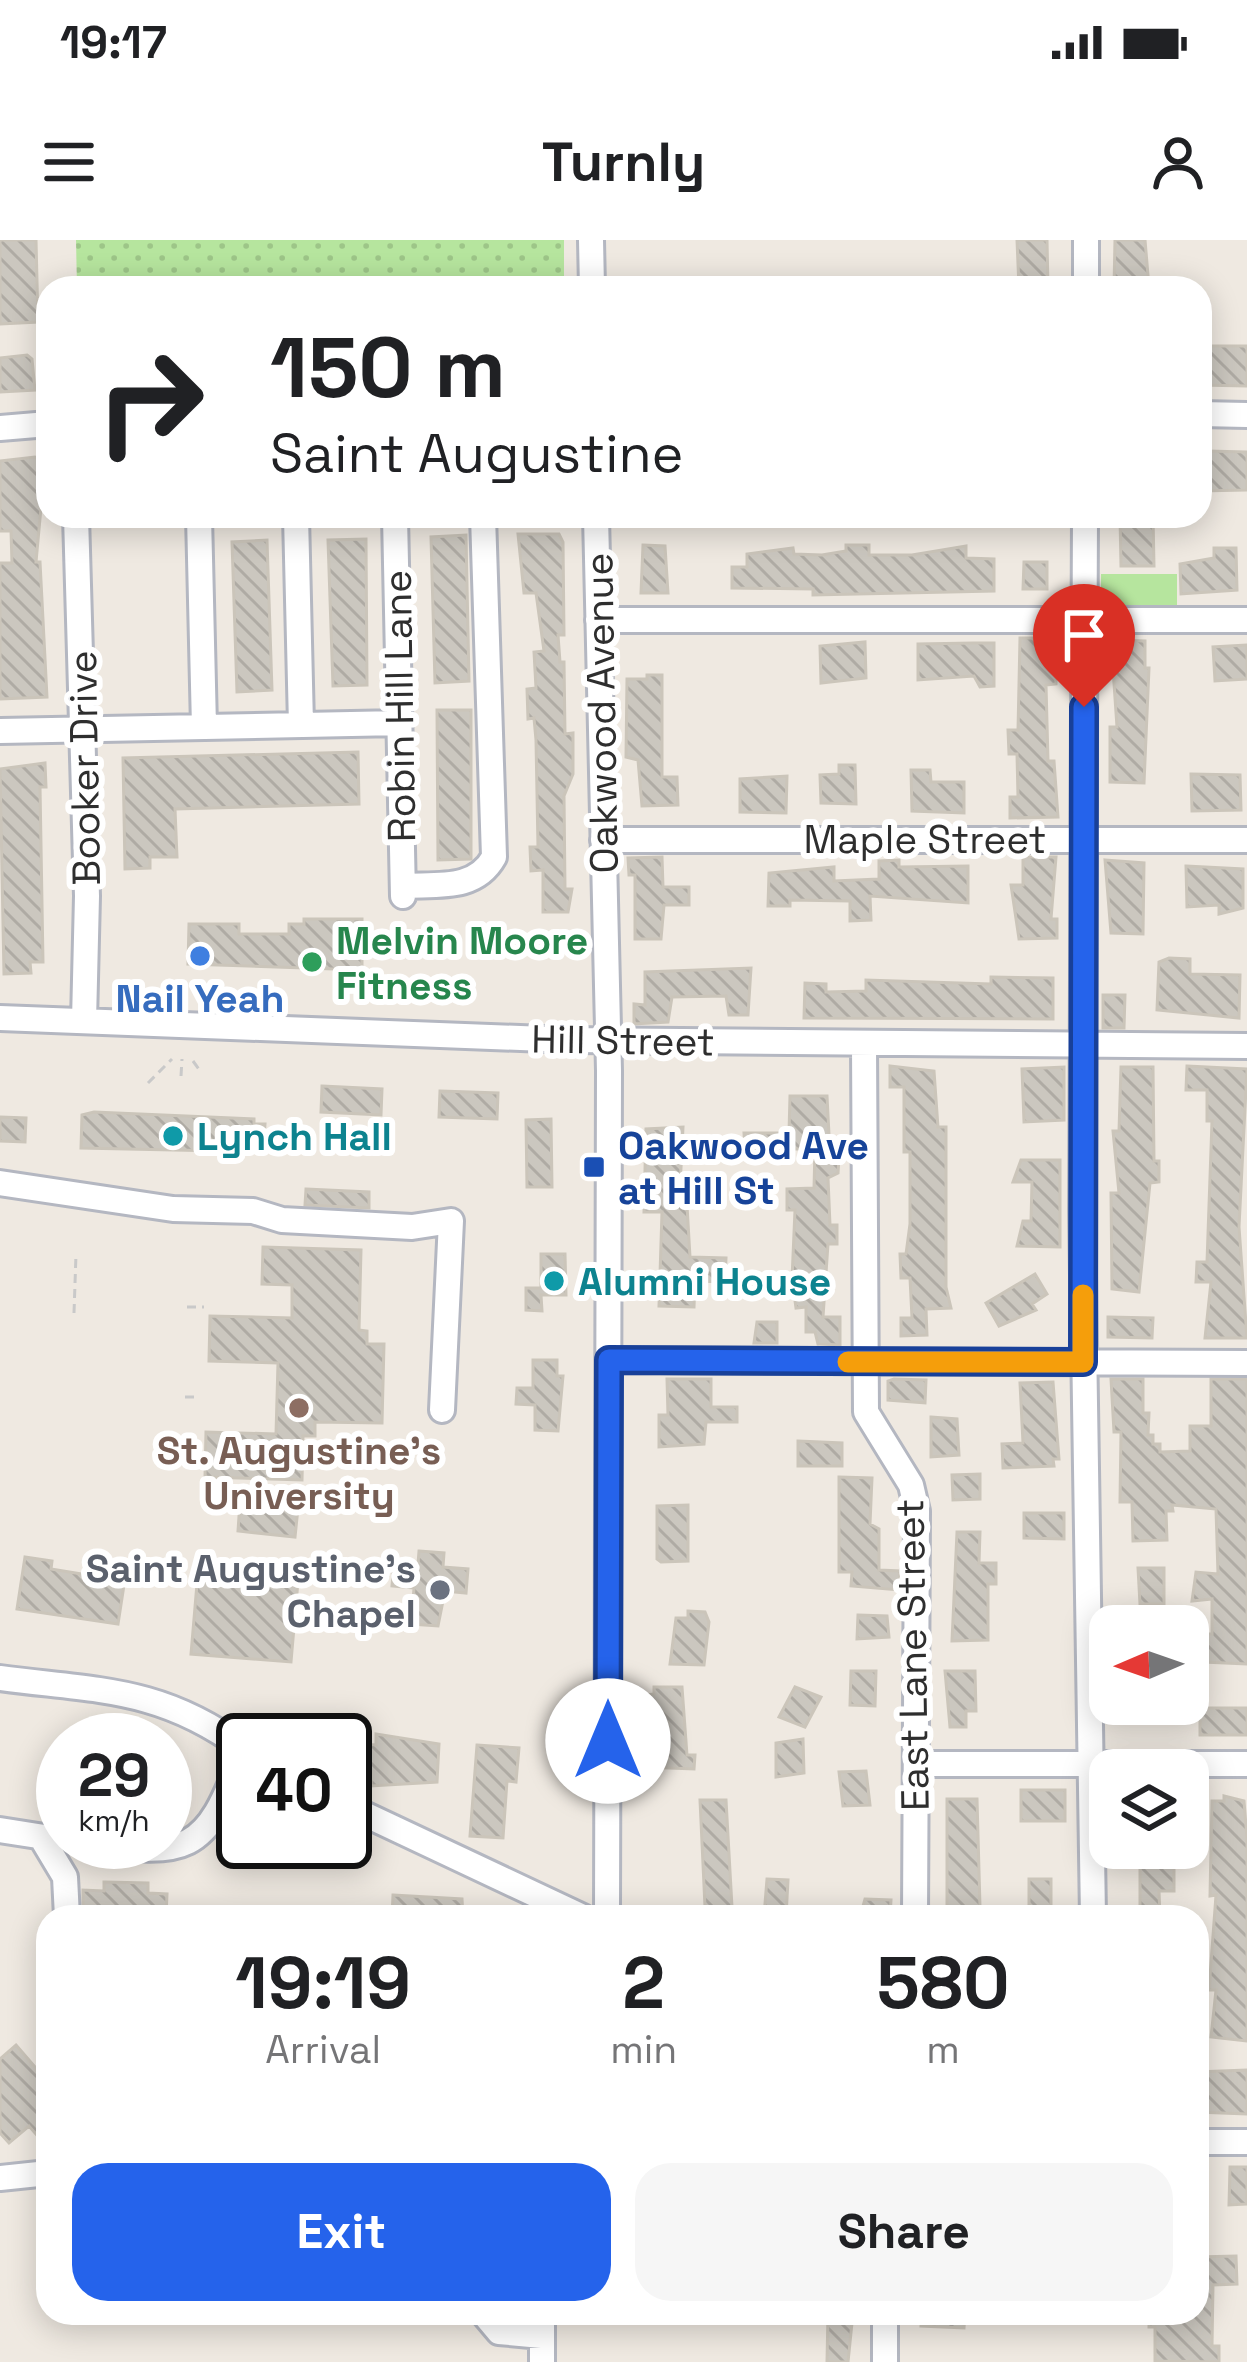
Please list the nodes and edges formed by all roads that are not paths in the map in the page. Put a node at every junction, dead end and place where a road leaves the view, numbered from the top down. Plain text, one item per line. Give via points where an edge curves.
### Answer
1 (591, 240) edge
2 (1086, 240) edge
3 (592, 276) edge
4 (1086, 276) edge
5 (1212, 414) edge
6 (1247, 415) edge
7 (36, 425) edge
8 (0, 428) edge
9 (76, 528) edge
10 (199, 528) edge
11 (296, 528) edge
12 (395, 528) edge
13 (483, 528) edge
14 (596, 528) edge
15 (1085, 528) edge
16 (598, 620) junction
17 (1084, 620) junction
18 (1247, 620) edge
19 (400, 723) junction
20 (301, 725) junction
21 (204, 728) junction
22 (84, 729) junction
23 (0, 731) edge
24 (1084, 839) junction
25 (603, 841) junction
26 (1247, 841) edge
27 (0, 1018) edge
28 (84, 1021) junction
29 (609, 1040) junction
30 (864, 1046) junction
31 (1247, 1046) edge
32 (1083, 1047) junction
33 (0, 1183) edge
34 (609, 1360) junction
35 (865, 1362) junction
36 (1083, 1362) junction
37 (1247, 1363) edge
38 (442, 1410) dead end
39 (0, 1678) edge
40 (216, 1729) edge
41 (1090, 1749) edge
42 (916, 1764) junction
43 (1247, 1764) edge
44 (1209, 1765) edge
45 (1089, 1767) edge
46 (216, 1813) edge
47 (372, 1818) edge
48 (0, 1830) edge
49 (36, 1836) edge
50 (192, 1841) edge
51 (62, 1869) edge
52 (79, 1869) edge
53 (1092, 1869) edge
54 (68, 1887) junction
55 (67, 1905) edge
56 (558, 1905) edge
57 (607, 1905) edge
58 (915, 1905) edge
59 (1093, 1905) edge
60 (1209, 2142) edge
61 (1247, 2142) edge
62 (36, 2174) edge
63 (0, 2178) edge
64 (493, 2325) edge
65 (885, 2325) edge
66 (542, 2337) edge
67 (885, 2362) edge

1 - 3 street
2 - 4 street
5 - 6 street
7 - 8 street
9 - 22 street, Booker Drive
10 - 21 street
11 - 20 street
12 - 19 street, Robin Hill Lane
13 - 19 street, Robin Hill Lane via 494,856 463,884 403,891
14 - 16 street, Oakwood Avenue
15 - 17 street
16 - 17 street
16 - 25 street, Oakwood Avenue
17 - 18 street
17 - 24 street
19 - 20 street
20 - 21 street
21 - 22 street
22 - 23 street
22 - 28 street, Booker Drive
24 - 25 street, Maple Street
24 - 26 street, Maple Street
24 - 32 street
25 - 29 street, Oakwood Avenue
27 - 28 street, Hill Street
28 - 29 street, Hill Street
29 - 30 street, Hill Street
29 - 34 street, Oakwood Avenue
30 - 32 street, Hill Street
30 - 35 street, East Lane Street
31 - 32 street, Hill Street
32 - 36 street
33 - 38 street via 282,1220 412,1227 451,1221
34 - 35 street
34 - 57 street, Oakwood Avenue
35 - 36 street
35 - 42 street, East Lane Street via 866,1412 903,1469 917,1511
36 - 37 street
36 - 41 street
39 - 40 street via 148,1696
42 - 45 street
42 - 58 street, East Lane Street
43 - 44 street
46 - 50 street
47 - 56 street
48 - 49 street
51 - 54 street
52 - 54 street
53 - 59 street
54 - 55 street
60 - 61 street
62 - 63 street
64 - 66 street
65 - 67 street

